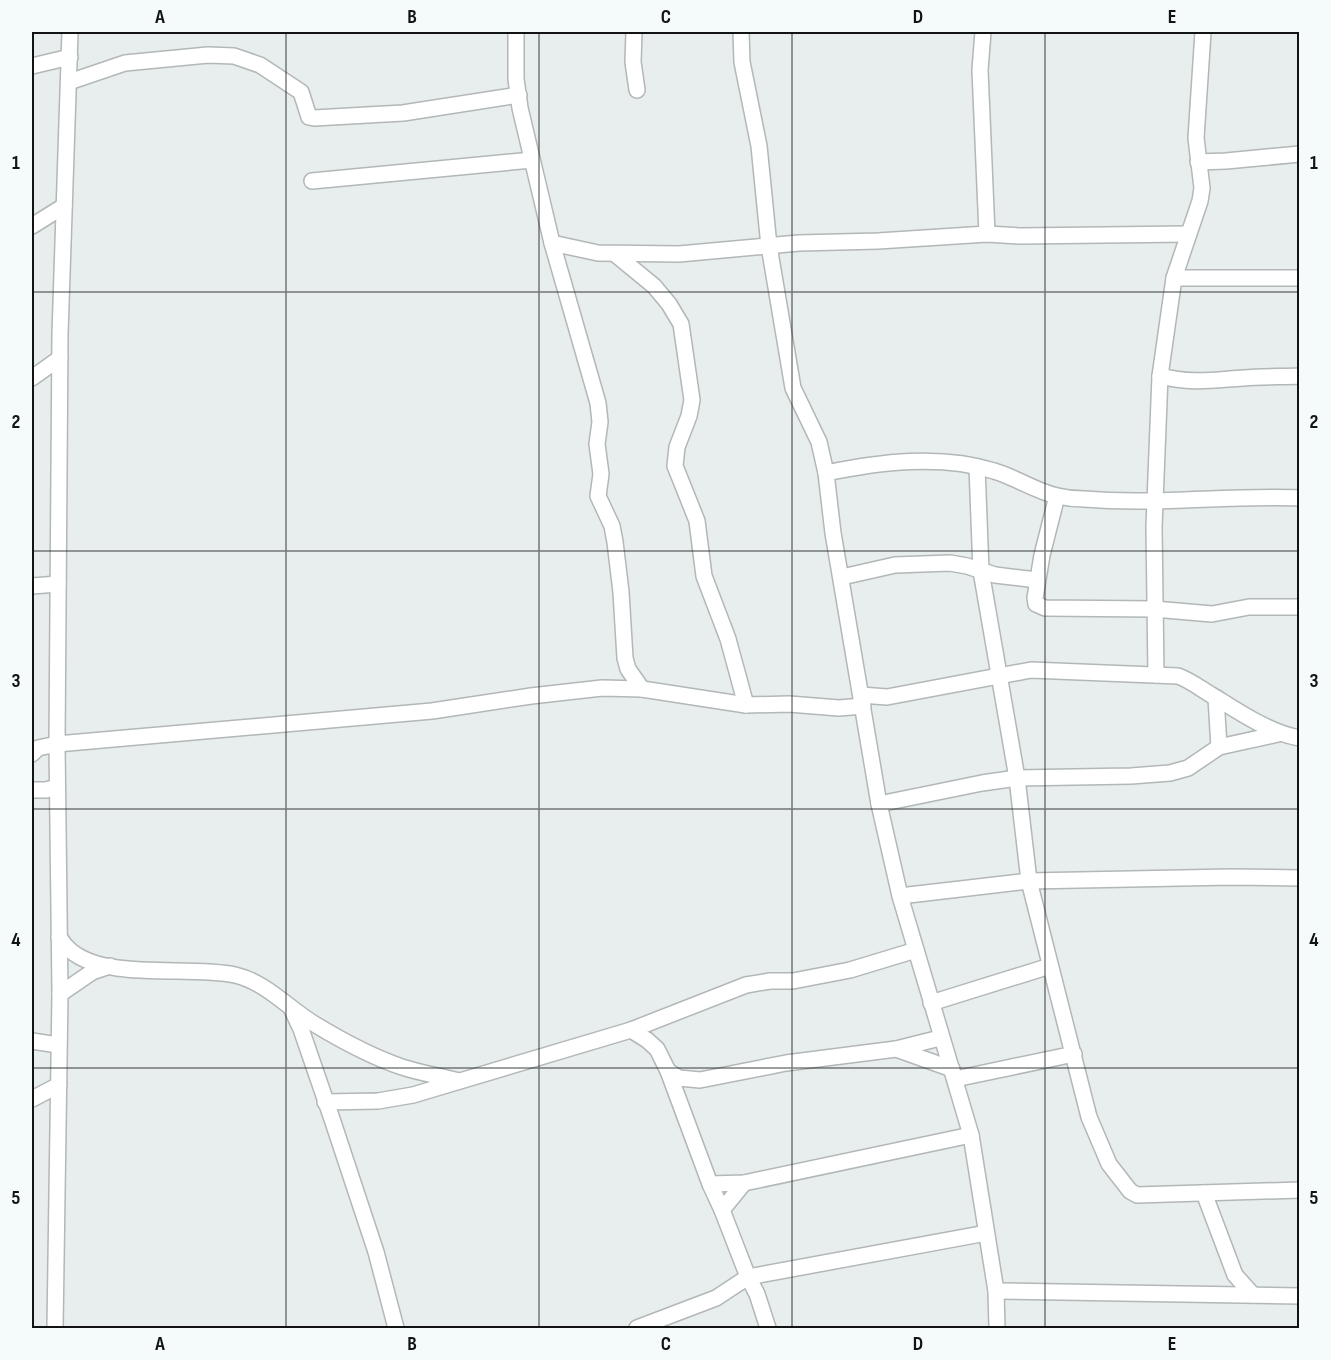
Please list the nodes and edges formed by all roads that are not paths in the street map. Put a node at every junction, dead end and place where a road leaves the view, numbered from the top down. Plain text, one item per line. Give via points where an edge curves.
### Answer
1 (70, 32) edge
2 (516, 32) edge
3 (634, 32) edge
4 (741, 32) edge
5 (983, 32) edge
6 (1203, 32) edge
7 (70, 57) junction
8 (32, 66) edge
9 (69, 82) junction
10 (637, 90) dead end
11 (519, 95) junction
12 (1299, 154) edge
13 (532, 160) junction
14 (1198, 162) junction
15 (312, 180) dead end
16 (64, 206) junction
17 (32, 226) edge
18 (987, 234) junction
19 (1188, 234) junction
20 (552, 243) junction
21 (769, 246) junction
22 (615, 254) junction
23 (1174, 278) junction
24 (1299, 278) edge
25 (60, 358) junction
26 (1160, 376) junction
27 (1299, 376) edge
28 (32, 378) edge
29 (977, 467) junction
30 (826, 473) junction
31 (1057, 496) junction
32 (1299, 498) edge
33 (1155, 502) junction
34 (981, 571) junction
35 (842, 577) junction
36 (1037, 580) junction
37 (58, 584) junction
38 (32, 586) edge
39 (1299, 607) edge
40 (1154, 609) junction
41 (998, 675) junction
42 (1156, 675) junction
43 (642, 689) junction
44 (1216, 698) junction
45 (862, 700) junction
46 (746, 705) junction
47 (1278, 734) junction
48 (1299, 738) edge
49 (57, 744) junction
50 (1219, 747) junction
51 (32, 754) edge
52 (1017, 778) junction
53 (57, 787) junction
54 (32, 790) edge
55 (879, 804) junction
56 (1299, 878) edge
57 (1029, 881) junction
58 (900, 896) junction
59 (59, 937) junction
60 (916, 950) junction
61 (110, 966) junction
62 (1050, 966) junction
63 (60, 994) junction
64 (931, 1003) junction
65 (292, 1010) junction
66 (632, 1030) junction
67 (940, 1038) junction
68 (32, 1041) edge
69 (58, 1045) junction
70 (896, 1049) junction
71 (1074, 1054) junction
72 (668, 1071) junction
73 (953, 1074) junction
74 (459, 1081) junction
75 (59, 1085) junction
76 (32, 1099) edge
77 (326, 1102) junction
78 (344, 1103) junction
79 (333, 1122) junction
80 (971, 1135) junction
81 (744, 1183) junction
82 (710, 1184) junction
83 (1299, 1190) edge
84 (1204, 1193) junction
85 (722, 1210) junction
86 (986, 1233) junction
87 (748, 1277) junction
88 (996, 1291) junction
89 (1253, 1295) junction
90 (1299, 1296) edge
91 (55, 1329) edge
92 (396, 1329) edge
93 (637, 1329) edge
94 (768, 1329) edge
95 (997, 1329) edge

1 - 7 street
2 - 11 street
3 - 10 street
4 - 21 street via 742,62 759,146
5 - 18 street
6 - 14 street
7 - 8 street
7 - 9 street
9 - 11 street via 125,63 234,56 260,65 301,92 309,117 314,118 403,113
9 - 16 street
11 - 13 street
12 - 14 street
13 - 15 street
13 - 20 street
14 - 19 street via 1201,194
16 - 17 street
16 - 25 street
18 - 19 street
18 - 21 street
19 - 23 street
20 - 22 street
20 - 43 street via 598,403 598,496 615,542 625,658
21 - 22 street via 679,254
21 - 30 street via 793,388 819,442
22 - 46 street via 654,286 681,324 692,400 675,466 697,521 704,576 728,639
23 - 24 street
23 - 26 street
25 - 28 street
25 - 37 street
26 - 27 street via 1204,382
26 - 33 street
29 - 30 street via 938,461 879,464
29 - 31 street
29 - 34 street
30 - 35 street
31 - 33 street
31 - 36 street
32 - 33 street
33 - 40 street
34 - 35 street via 950,563 923,563
34 - 36 street
34 - 41 street
35 - 45 street
36 - 40 street via 1036,604 1045,608
37 - 38 street
37 - 49 street
39 - 40 street via 1249,607 1212,614
40 - 42 street
41 - 42 street via 1030,670
41 - 45 street
41 - 52 street
42 - 44 street via 1188,679
43 - 46 street
43 - 49 street via 602,688 432,711
44 - 47 street
44 - 50 street
45 - 46 street via 839,708
45 - 55 street
47 - 48 street
47 - 50 street
49 - 51 street via 38,748
49 - 53 street
50 - 52 street via 1188,768 1170,773
52 - 55 street
52 - 57 street
53 - 54 street
53 - 59 street
55 - 58 street
56 - 57 street
57 - 58 street
57 - 62 street
58 - 60 street
59 - 61 street via 82,958
59 - 63 street
60 - 64 street
60 - 66 street via 850,970 746,985
61 - 63 street via 93,972
61 - 65 street via 233,974 262,986
62 - 64 street
62 - 71 street
63 - 69 street
64 - 67 street
65 - 74 street via 377,1058
65 - 77 street
66 - 72 street via 657,1049
66 - 74 street
67 - 70 street
67 - 73 street
68 - 69 street
69 - 75 street
70 - 72 street via 786,1063 700,1080 679,1078
70 - 73 street
71 - 73 street
71 - 84 street via 1098,1139 1109,1164 1130,1191 1137,1195
72 - 82 street
73 - 80 street
74 - 78 street via 412,1095
75 - 76 street
75 - 91 street
77 - 78 street
77 - 79 street
78 - 79 street
79 - 92 street via 376,1252
80 - 81 street
80 - 86 street
81 - 82 street
81 - 85 street
82 - 85 street
83 - 84 street
84 - 89 street via 1235,1275
85 - 87 street
86 - 87 street
86 - 88 street
87 - 93 street via 716,1298
87 - 94 street
88 - 89 street
88 - 95 street
89 - 90 street

